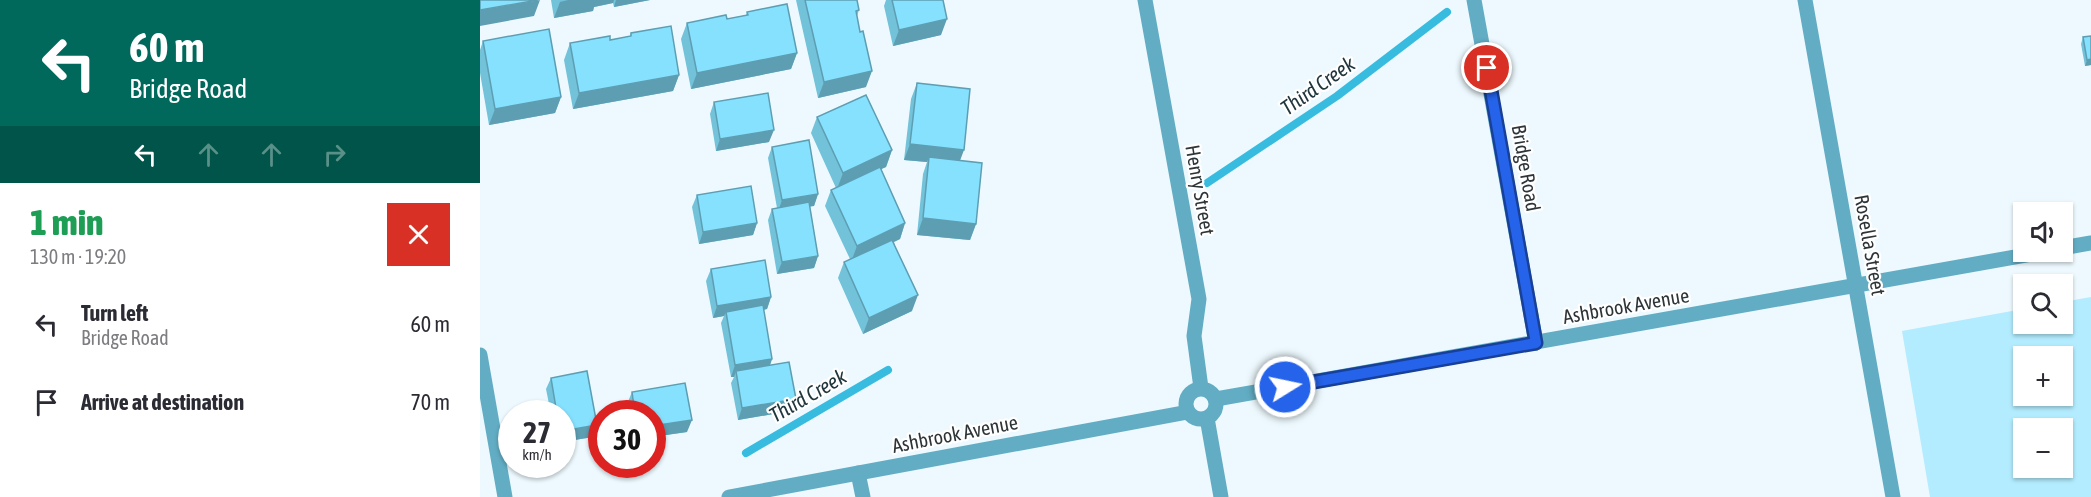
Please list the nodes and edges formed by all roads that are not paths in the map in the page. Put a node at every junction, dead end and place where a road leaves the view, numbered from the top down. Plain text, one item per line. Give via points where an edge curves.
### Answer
1 (1145, 0) edge
2 (1474, 0) edge
3 (1805, 0) edge
4 (2091, 243) edge
5 (2073, 246) edge
6 (2013, 257) edge
7 (1856, 286) junction
8 (1536, 343) junction
9 (480, 355) edge
10 (1201, 388) junction
11 (1216, 399) junction
12 (1188, 412) junction
13 (1207, 418) junction
14 (858, 473) junction
15 (505, 497) edge
16 (729, 497) edge
17 (862, 497) edge
18 (1221, 497) edge
19 (1893, 497) edge

1 - 10 street, Henry Street via 1199,300 1194,336
2 - 8 street, Bridge Road
3 - 7 street, Rosella Street
4 - 5 street
6 - 7 street, Ashbrook Avenue
7 - 8 street, Ashbrook Avenue
7 - 19 street, Rosella Street
8 - 11 street, Ashbrook Avenue
9 - 15 street
10 - 11 street
10 - 12 street via 1187,398
11 - 13 street via 1216,410
12 - 13 street via 1196,418
12 - 14 street, Ashbrook Avenue
13 - 18 street
14 - 16 street, Ashbrook Avenue
14 - 17 street

